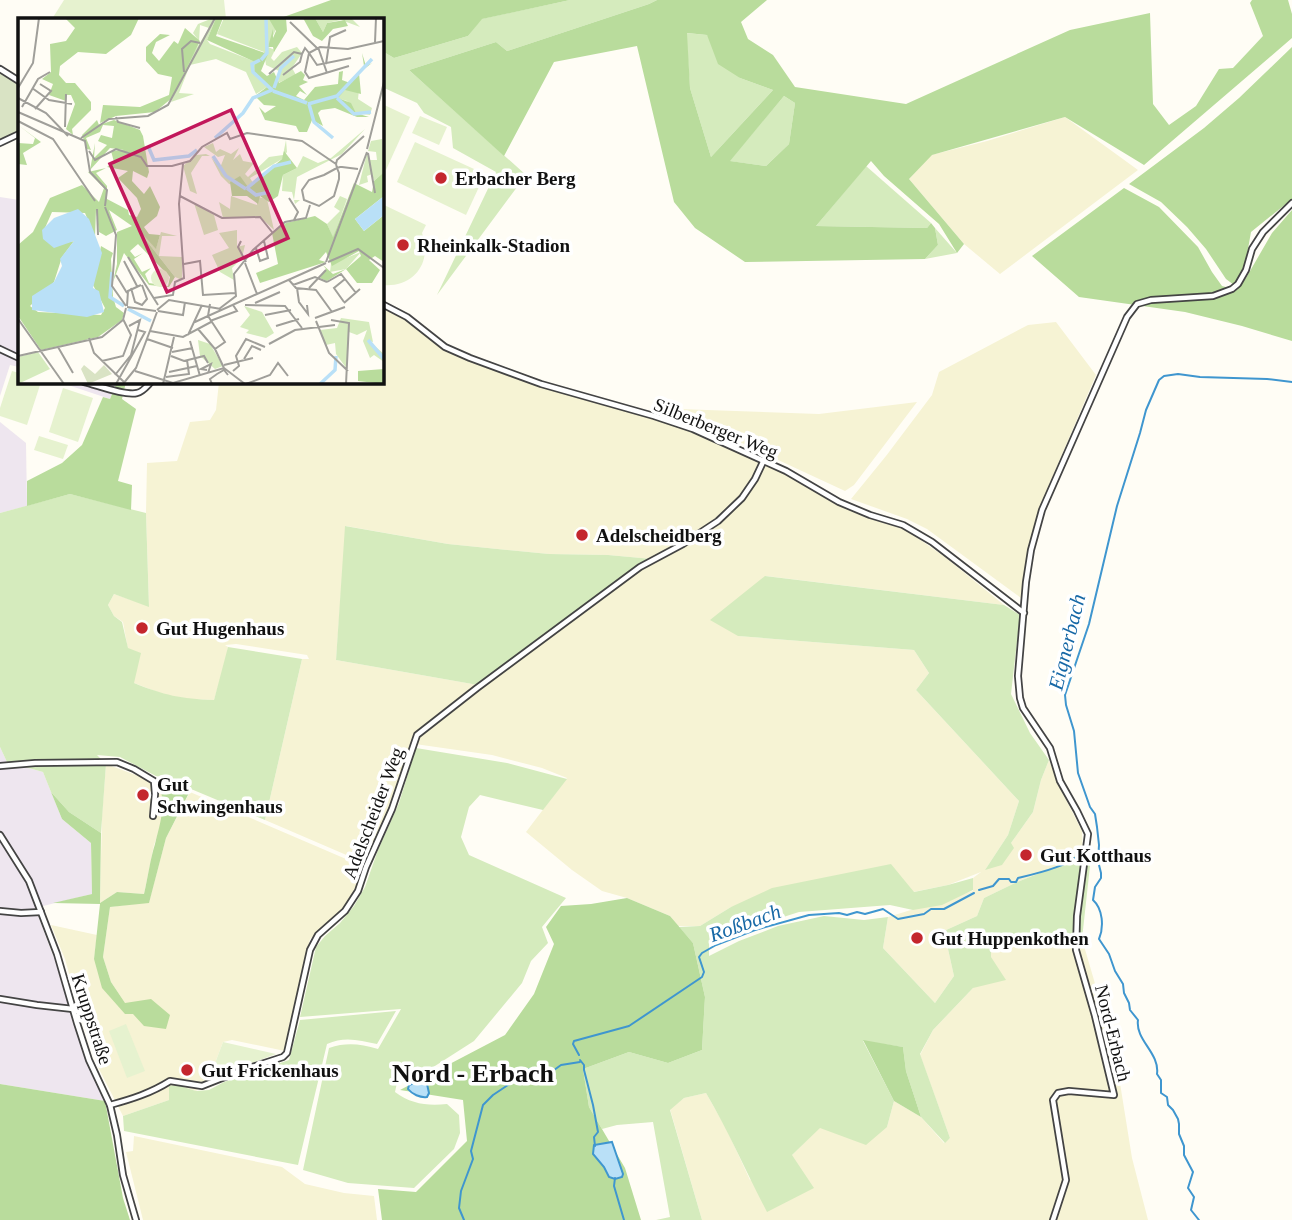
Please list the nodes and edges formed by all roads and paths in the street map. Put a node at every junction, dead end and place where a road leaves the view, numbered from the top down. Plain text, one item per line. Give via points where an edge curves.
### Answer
1 (0, 69) edge
2 (18, 80) edge
3 (18, 134) edge
4 (0, 143) edge
5 (1292, 203) edge
6 (383, 304) edge
7 (0, 349) edge
8 (18, 358) edge
9 (88, 383) edge
10 (150, 383) edge
11 (763, 462) junction
12 (1024, 613) junction
13 (0, 766) edge
14 (153, 816) dead end
15 (0, 835) edge
16 (0, 911) edge
17 (41, 912) junction
18 (0, 999) edge
19 (73, 1009) junction
20 (110, 1105) junction
21 (136, 1220) edge
22 (1053, 1220) edge

1 - 2 street
3 - 4 street
5 - 12 street via 1263,232 1246,271 1232,289 1213,296 1152,300 1138,304 1127,317 1042,510 1031,550
6 - 11 street, Silberberger Weg via 408,317 445,347 470,358 693,429
7 - 8 street
9 - 10 street via 136,393
11 - 12 street, Silberberger Weg via 839,502 913,531
11 - 20 street, Adelscheider Weg via 742,498 718,521 640,567 417,735 358,891 310,950 283,1057 202,1086 170,1081 157,1090
12 - 22 street, Nord-Erbach via 1020,698 1050,748 1060,781 1088,834 1076,950 1114,1095 1069,1091 1058,1093 1053,1100 1066,1180
13 - 14 street via 117,762 154,781
15 - 17 street, Kruppstraße via 29,881
16 - 17 street
17 - 19 street, Kruppstraße
18 - 19 street
19 - 20 street, Kruppstraße
20 - 21 street, Kruppstraße

